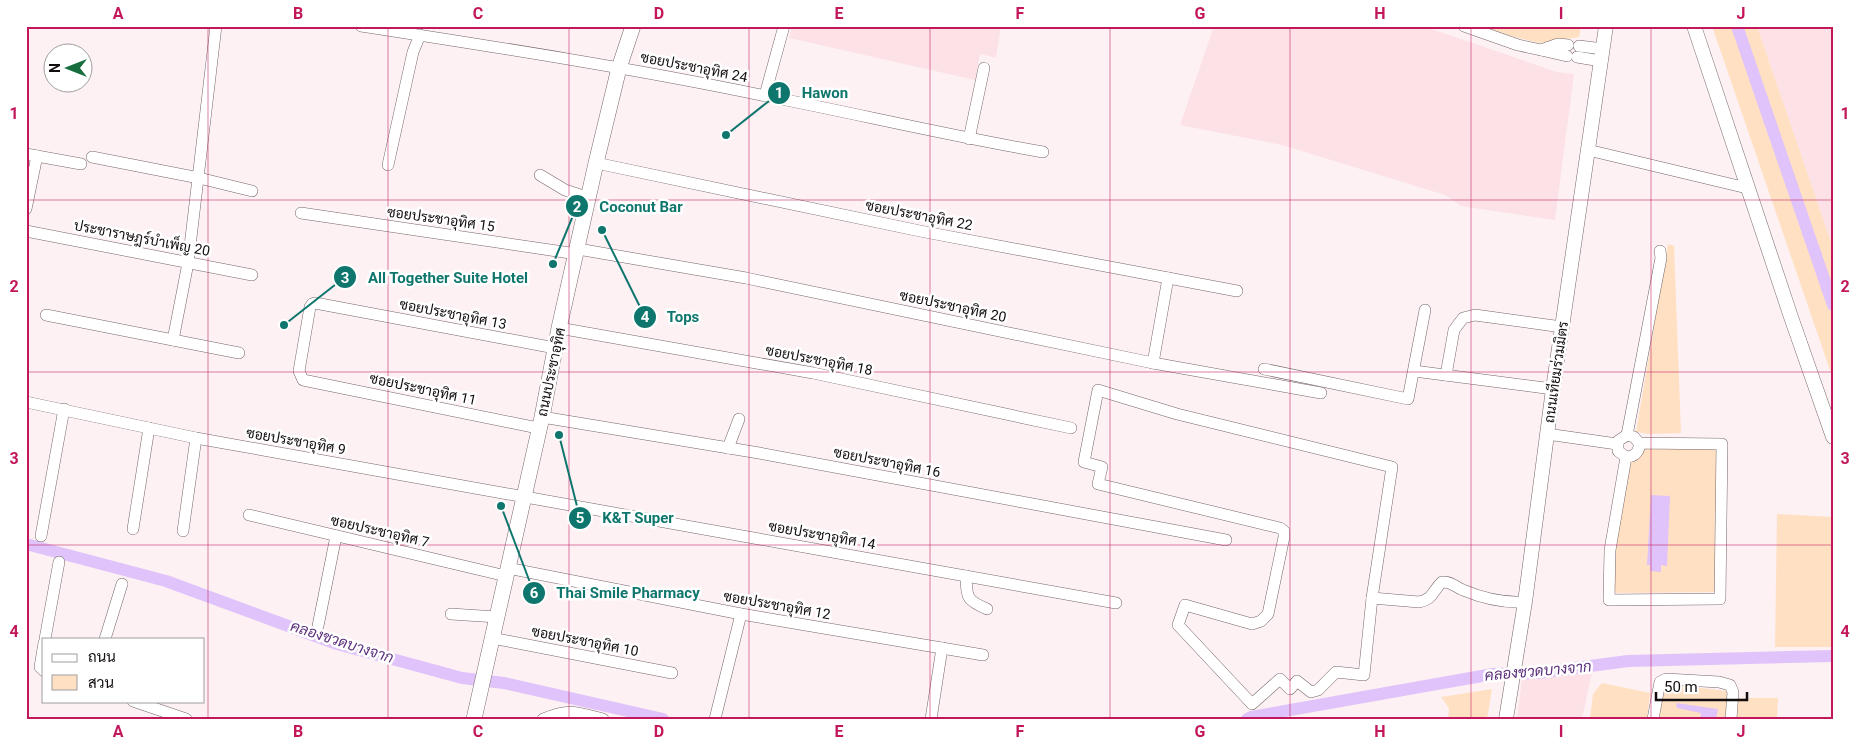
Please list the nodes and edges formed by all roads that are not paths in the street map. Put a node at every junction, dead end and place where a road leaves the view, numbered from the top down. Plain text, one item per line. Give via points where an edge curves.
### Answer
1 (216, 26) edge
2 (361, 26) edge
3 (634, 26) edge
4 (784, 26) edge
5 (1606, 26) edge
6 (1694, 26) edge
7 (1468, 27) edge
8 (420, 35) junction
9 (1602, 55) junction
10 (619, 68) junction
11 (984, 68) dead end
12 (765, 95) junction
13 (969, 139) junction
14 (1588, 150) junction
15 (1043, 152) dead end
16 (31, 155) edge
17 (92, 157) dead end
18 (596, 163) junction
19 (81, 164) dead end
20 (388, 166) dead end
21 (540, 174) dead end
22 (199, 178) junction
23 (1748, 188) junction
24 (252, 191) dead end
25 (589, 198) junction
26 (26, 209) edge
27 (300, 213) dead end
28 (26, 231) edge
29 (1660, 251) dead end
30 (577, 252) junction
31 (188, 263) junction
32 (252, 275) dead end
33 (1168, 278) junction
34 (1237, 291) dead end
35 (1425, 310) dead end
36 (46, 315) dead end
37 (1562, 327) junction
38 (559, 328) junction
39 (173, 340) junction
40 (555, 348) junction
41 (239, 353) dead end
42 (1153, 363) junction
43 (1264, 369) dead end
44 (1414, 371) junction
45 (1446, 375) junction
46 (302, 380) joint
47 (1553, 389) junction
48 (1321, 394) dead end
49 (26, 402) edge
50 (64, 409) junction
51 (739, 419) dead end
52 (540, 423) junction
53 (149, 428) junction
54 (1071, 428) dead end
55 (1547, 434) junction
56 (1627, 435) junction
57 (1833, 437) edge
58 (196, 438) junction
59 (1639, 442) junction
60 (1617, 444) junction
61 (728, 448) junction
62 (1626, 458) junction
63 (523, 496) junction
64 (249, 515) dead end
65 (132, 529) dead end
66 (182, 531) dead end
67 (41, 536) dead end
68 (336, 536) junction
69 (1226, 540) dead end
70 (59, 562) dead end
71 (506, 572) junction
72 (966, 576) junction
73 (122, 584) dead end
74 (1372, 598) junction
75 (1525, 602) junction
76 (1116, 603) dead end
77 (987, 610) dead end
78 (451, 614) dead end
79 (741, 614) junction
80 (496, 617) junction
81 (318, 626) dead end
82 (44, 638) edge
83 (105, 638) edge
84 (492, 638) junction
85 (942, 648) junction
86 (42, 655) edge
87 (983, 655) dead end
88 (42, 669) edge
89 (672, 673) dead end
90 (137, 702) edge
91 (186, 719) edge
92 (474, 719) edge
93 (543, 719) edge
94 (602, 719) edge
95 (715, 719) edge
96 (931, 719) edge
97 (1506, 719) edge
98 (1653, 719) edge
99 (1731, 719) edge

1 - 22 street
2 - 8 street, ซอยประชาอุทิศ 24
3 - 10 main road, ถนนประชาอุทิศ
4 - 12 street
5 - 9 street, ถนนเทียมร่วมมิตร
6 - 23 street
7 - 9 street via 1541,50
8 - 10 street, ซอยประชาอุทิศ 24
8 - 20 street via 413,52
9 - 14 street, ถนนเทียมร่วมมิตร
10 - 12 street, ซอยประชาอุทิศ 24
10 - 18 main road, ถนนประชาอุทิศ
11 - 13 street
12 - 13 street, ซอยประชาอุทิศ 24
13 - 15 street, ซอยประชาอุทิศ 24
14 - 23 street
14 - 37 street, ถนนเทียมร่วมมิตร
16 - 19 street
16 - 26 street
17 - 22 street
18 - 25 main road, ถนนประชาอุทิศ
18 - 33 street, ซอยประชาอุทิศ 22 via 920,231
21 - 25 street via 565,190
22 - 24 street
22 - 31 street
23 - 57 street
25 - 30 main road, ถนนประชาอุทิศ
27 - 30 street, ซอยประชาอุทิศ 15
28 - 31 street, ประชาราษฎร์บำเพ็ญ 20
29 - 56 street
30 - 38 main road, ถนนประชาอุทิศ
30 - 42 street, ซอยประชาอุทิศ 20 via 746,278
31 - 32 street, ประชาราษฎร์บำเพ็ญ 20
31 - 39 street
33 - 34 street, ซอยประชาอุทิศ 22
33 - 42 street
35 - 44 street
36 - 39 street
37 - 45 street via 1475,315 1463,318 1454,330
37 - 47 street, ถนนเทียมร่วมมิตร
38 - 40 main road, ถนนประชาอุทิศ
38 - 54 street, ซอยประชาอุทิศ 18 via 813,373
39 - 41 street
40 - 46 street, ซอยประชาอุทิศ 13 via 316,303 310,307 299,371
40 - 52 main road, ถนนประชาอุทิศ
42 - 48 street, ซอยประชาอุทิศ 20
43 - 44 street via 1408,399
44 - 45 street
45 - 47 street
46 - 52 street, ซอยประชาอุทิศ 11
47 - 55 street, ถนนเทียมร่วมมิตร
49 - 50 street, ซอยประชาอุทิศ 9
50 - 53 street, ซอยประชาอุทิศ 9
50 - 67 street
51 - 61 street
52 - 61 street, ซอยประชาอุทิศ 16
52 - 63 main road, ถนนประชาอุทิศ
53 - 58 street, ซอยประชาอุทิศ 9
53 - 65 street
55 - 60 street
55 - 75 street, ถนนเทียมร่วมมิตร
56 - 59 street
56 - 60 street
58 - 63 street, ซอยประชาอุทิศ 9
58 - 66 street
59 - 62 street via 1637,454
59 - 62 street via 1722,444 1720,599 1609,600 1610,550
60 - 62 street via 1618,451
61 - 69 street, ซอยประชาอุทิศ 16
63 - 71 main road, ถนนประชาอุทิศ
63 - 72 street, ซอยประชาอุทิศ 14
64 - 68 street, ซอยประชาอุทิศ 7
68 - 71 street, ซอยประชาอุทิศ 7
68 - 81 street
70 - 82 street
71 - 79 street, ซอยประชาอุทิศ 12
71 - 80 main road, ถนนประชาอุทิศ
72 - 76 street, ซอยประชาอุทิศ 14
72 - 77 street via 968,598
73 - 83 street
74 - 74 street via 1364,675 1336,672 1318,690 1311,692 1297,681 1290,689 1280,679 1252,704 1178,625 1186,605 1252,624 1265,618 1284,531 1098,484 1102,467 1084,462 1098,390 1177,414 1392,467
74 - 75 street via 1426,601 1436,592 1438,585 1446,581 1462,590 1508,603
75 - 97 street, ถนนเทียมร่วมมิตร
78 - 80 street
79 - 85 street, ซอยประชาอุทิศ 12
79 - 95 street
80 - 84 main road, ถนนประชาอุทิศ
84 - 89 street, ซอยประชาอุทิศ 10
84 - 92 main road, ถนนประชาอุทิศ
85 - 87 street, ซอยประชาอุทิศ 12
85 - 96 street
86 - 88 street
90 - 91 street
93 - 94 street via 571,711
98 - 99 street via 1660,682 1666,679 1719,682 1730,686 1733,692

